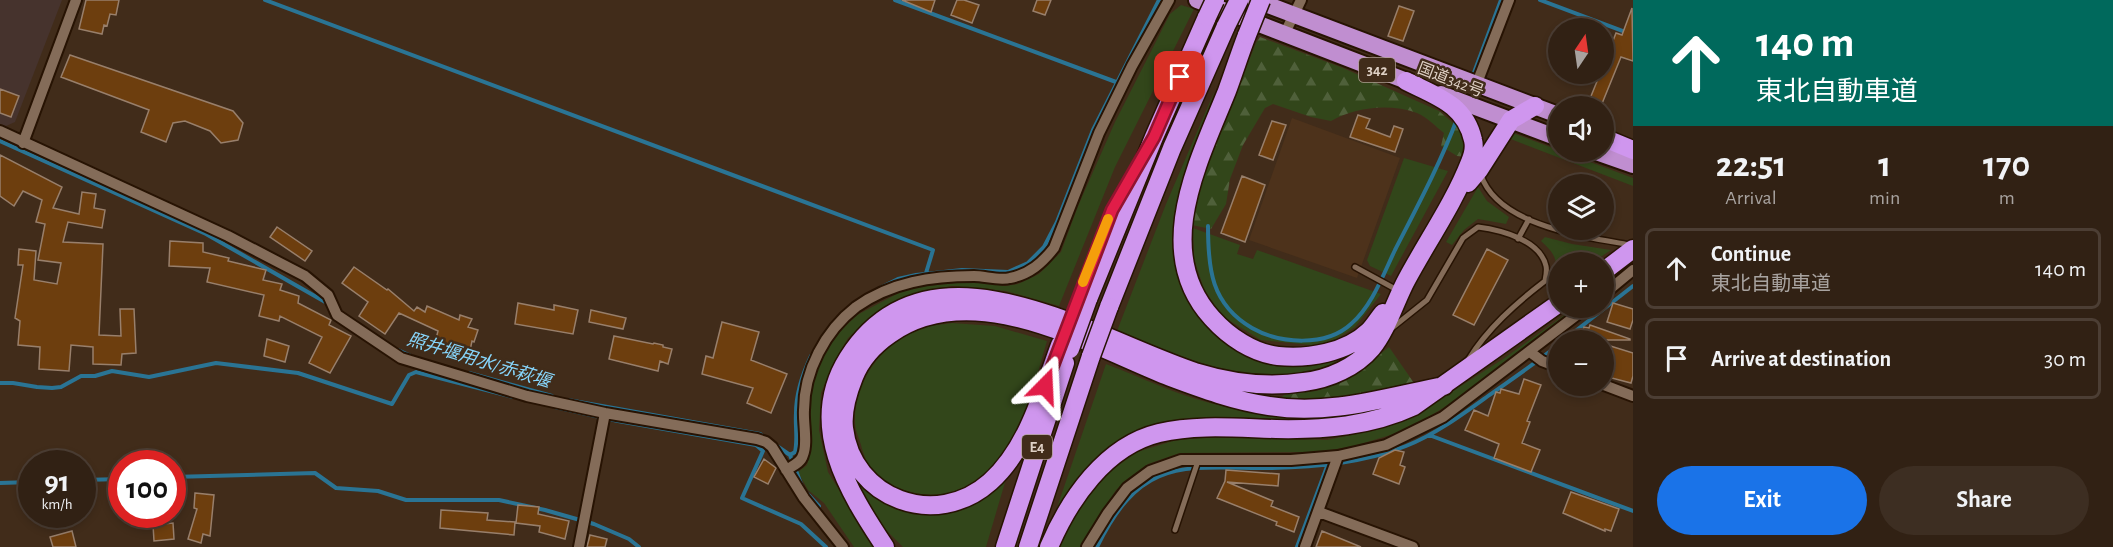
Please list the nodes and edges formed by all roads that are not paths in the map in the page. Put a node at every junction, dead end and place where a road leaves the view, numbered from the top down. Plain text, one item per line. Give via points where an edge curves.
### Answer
1 (76, 0) edge
2 (1169, 0) edge
3 (1197, 0) edge
4 (1215, 0) edge
5 (1239, 0) edge
6 (1256, 0) edge
7 (1261, 0) edge
8 (1509, 0) edge
9 (1298, 7) edge
10 (1284, 35) junction
11 (1406, 81) junction
12 (1477, 82) junction
13 (1535, 106) junction
14 (1548, 111) edge
15 (1511, 120) junction
16 (0, 131) edge
17 (1548, 134) edge
18 (1614, 136) edge
19 (1614, 142) edge
20 (23, 143) junction
21 (1633, 143) edge
22 (1633, 150) edge
23 (1614, 158) edge
24 (1633, 165) edge
25 (1479, 170) junction
26 (1453, 200) junction
27 (1529, 219) junction
28 (1518, 239) junction
29 (1633, 247) edge
30 (1614, 263) edge
31 (1355, 267) dead end
32 (1633, 270) edge
33 (1614, 286) edge
34 (1400, 292) junction
35 (1548, 311) edge
36 (1573, 318) edge
37 (1378, 338) junction
38 (1065, 347) junction
39 (1530, 352) junction
40 (1548, 364) edge
41 (1451, 380) junction
42 (1614, 388) edge
43 (1633, 396) edge
44 (605, 413) junction
45 (1338, 456) junction
46 (1199, 459) junction
47 (786, 470) junction
48 (1318, 512) junction
49 (1175, 530) dead end
50 (579, 547) edge
51 (843, 547) edge
52 (885, 547) edge
53 (1005, 547) edge
54 (1028, 547) edge
55 (1048, 547) edge
56 (1087, 547) edge
57 (1305, 547) edge
58 (1413, 547) edge

1 - 20 street
2 - 47 street via 1099,133 1054,248 1029,271 1008,279 926,278 893,287 856,307 833,331 812,365 804,406 804,454
3 - 10 highway, 国道342号 / 342
4 - 38 highway, E4, bridge
5 - 54 highway, E4, bridge via 1172,148 1109,307
6 - 9 highway, 国道342号 / 342
7 - 34 highway, bridge via 1198,162 1185,211 1183,255 1196,297 1220,327 1237,340 1276,356 1297,357 1317,355 1358,339
8 - 12 street
9 - 10 street
9 - 12 highway, 国道342号 / 342
10 - 11 highway, 国道342号 / 342
11 - 15 highway, 国道342号 / 342
11 - 26 highway via 1449,102 1470,129 1473,153
12 - 13 highway, 国道342号 / 342
13 - 14 highway, 国道342号 / 342
13 - 15 highway
15 - 17 highway, 国道342号 / 342
15 - 25 highway
16 - 20 street
18 - 21 highway
19 - 22 highway
20 - 44 street via 228,236 305,276 328,295 337,315 401,358 527,396
23 - 24 highway
25 - 26 highway
25 - 27 lane via 1495,198
26 - 34 highway
27 - 28 lane
27 - 29 lane via 1562,231
28 - 37 lane via 1503,231 1478,227 1463,238 1427,300
28 - 41 lane via 1536,249 1546,266 1545,281 1496,323
29 - 30 highway
31 - 34 lane
32 - 33 street
34 - 37 highway
35 - 41 highway
36 - 39 street
37 - 52 highway via 1359,361 1333,375 1309,382 1252,384 1164,361 1057,316 1007,302 957,297 917,304 891,314 856,346 843,366 830,426 846,482
38 - 41 highway via 1018,447 989,483 975,492 940,505 918,505 880,490 854,461 844,426 857,370 867,354 896,329 946,312 989,312 1052,328 1197,387 1271,406 1349,406
38 - 53 highway, E4
39 - 40 street
39 - 45 street via 1443,417 1386,445
41 - 55 highway via 1414,406 1365,423 1308,429 1200,428 1149,436 1114,455 1087,481
42 - 43 street
44 - 47 street via 757,439 772,447
44 - 50 street
45 - 46 street
45 - 48 street
46 - 49 lane
46 - 56 street via 1181,460 1150,471 1126,488
47 - 51 street
48 - 57 street
48 - 58 street

